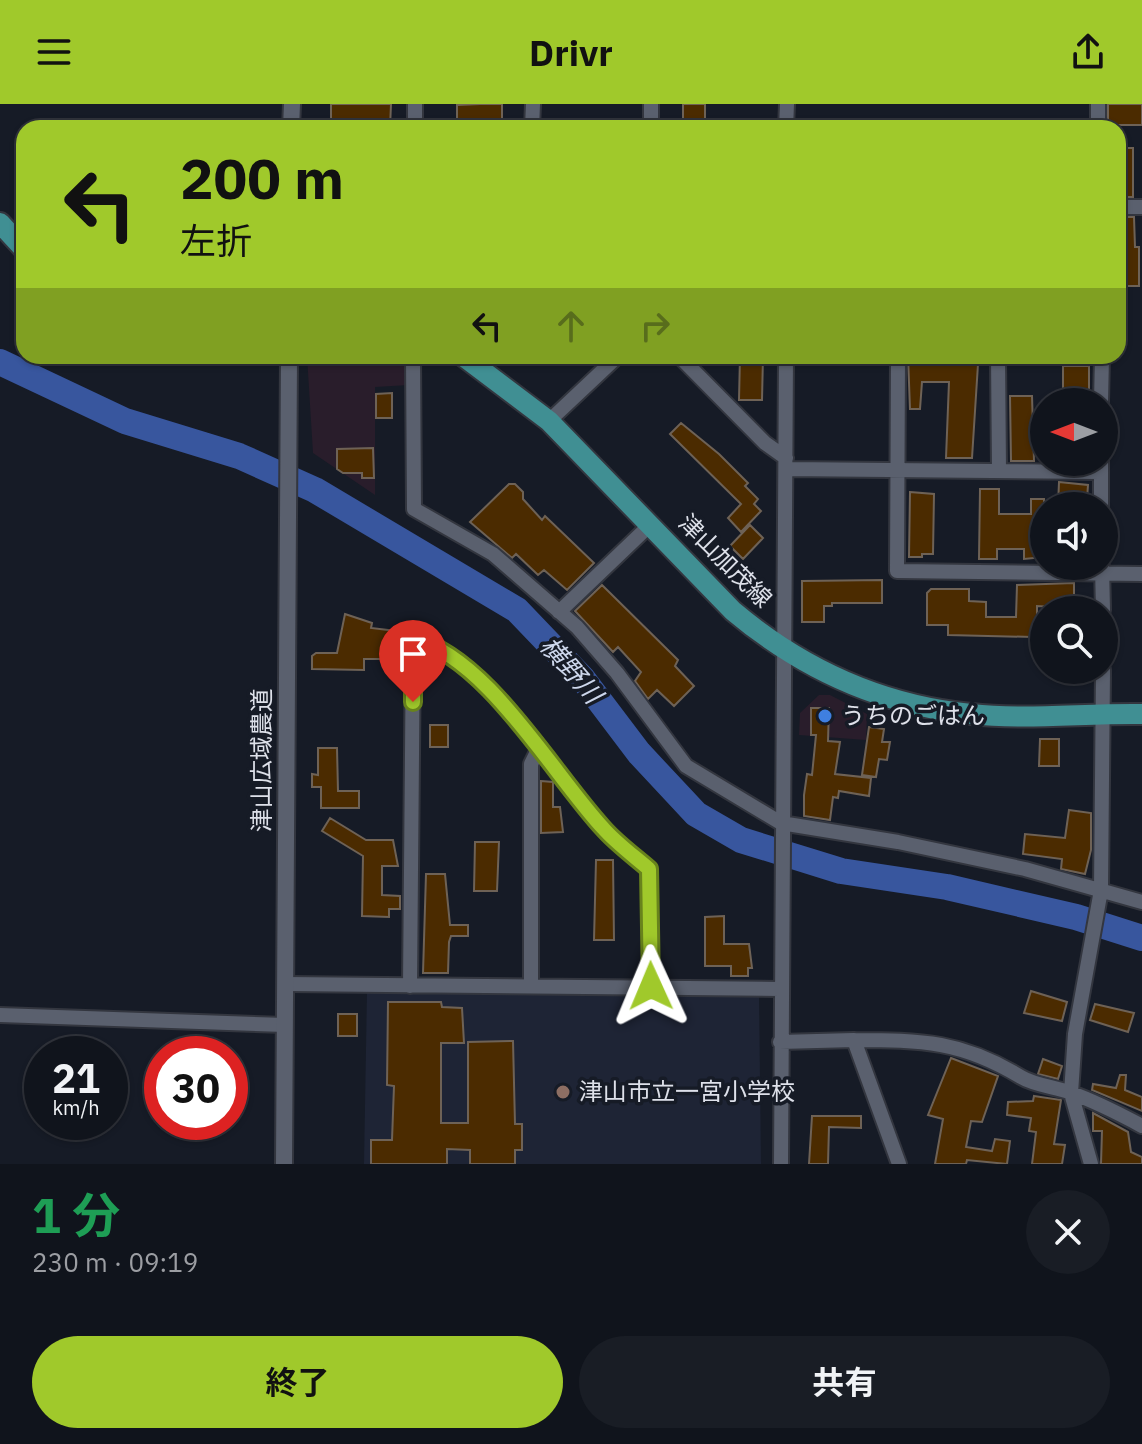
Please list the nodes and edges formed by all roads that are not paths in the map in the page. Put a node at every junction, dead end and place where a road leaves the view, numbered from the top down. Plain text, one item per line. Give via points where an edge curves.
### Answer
1 (0, 223) edge
2 (16, 240) edge
3 (289, 364) edge
4 (413, 364) edge
5 (474, 364) edge
6 (610, 364) edge
7 (687, 364) edge
8 (786, 364) edge
9 (898, 364) edge
10 (998, 364) edge
11 (1102, 364) edge
12 (1101, 388) edge
13 (549, 421) junction
14 (786, 463) junction
15 (1030, 469) edge
16 (896, 470) junction
17 (999, 470) junction
18 (651, 524) junction
19 (1030, 570) edge
20 (1118, 572) edge
21 (1142, 574) edge
22 (559, 612) junction
23 (781, 646) junction
24 (1103, 684) edge
25 (1103, 713) junction
26 (1142, 714) edge
27 (539, 748) junction
28 (781, 824) junction
29 (1101, 897) junction
30 (1142, 902) edge
31 (286, 984) junction
32 (410, 986) junction
33 (531, 986) junction
34 (651, 986) junction
35 (780, 989) junction
36 (0, 1015) edge
37 (285, 1025) junction
38 (854, 1040) junction
39 (780, 1042) junction
40 (1071, 1093) junction
41 (1128, 1118) junction
42 (1142, 1126) edge
43 (1142, 1140) edge
44 (284, 1164) edge
45 (781, 1164) edge
46 (899, 1164) edge
47 (1091, 1164) edge

1 - 2 main road
3 - 31 street, 津山広域農道
4 - 22 street via 414,509 493,554
5 - 13 main road, 津山加茂線
6 - 13 street
7 - 14 street
8 - 14 street
9 - 16 street
10 - 17 street
11 - 12 street
13 - 18 main road, 津山加茂線
14 - 16 street
14 - 23 street
15 - 17 street
16 - 17 street
16 - 19 street via 897,571
18 - 22 street
18 - 23 main road, 津山加茂線 via 733,611
20 - 21 street
22 - 28 street via 617,673 686,766
23 - 25 main road, 津山加茂線 via 837,681 925,707 973,715
23 - 28 street
24 - 25 street
25 - 26 main road, 津山加茂線
25 - 29 street
27 - 32 street via 483,683 435,644 413,639
27 - 33 street via 531,764
27 - 34 street via 604,829 649,869
28 - 29 street via 1025,869
28 - 35 street
29 - 30 street
29 - 40 street via 1075,1034
31 - 32 street
31 - 37 street, 津山広域農道
32 - 33 street
33 - 34 street
34 - 35 street
35 - 39 street
36 - 37 street
37 - 44 street, 津山広域農道
38 - 39 street
38 - 40 street via 953,1047
38 - 46 street
39 - 45 street
40 - 41 street
40 - 47 street
41 - 42 street
41 - 43 street

